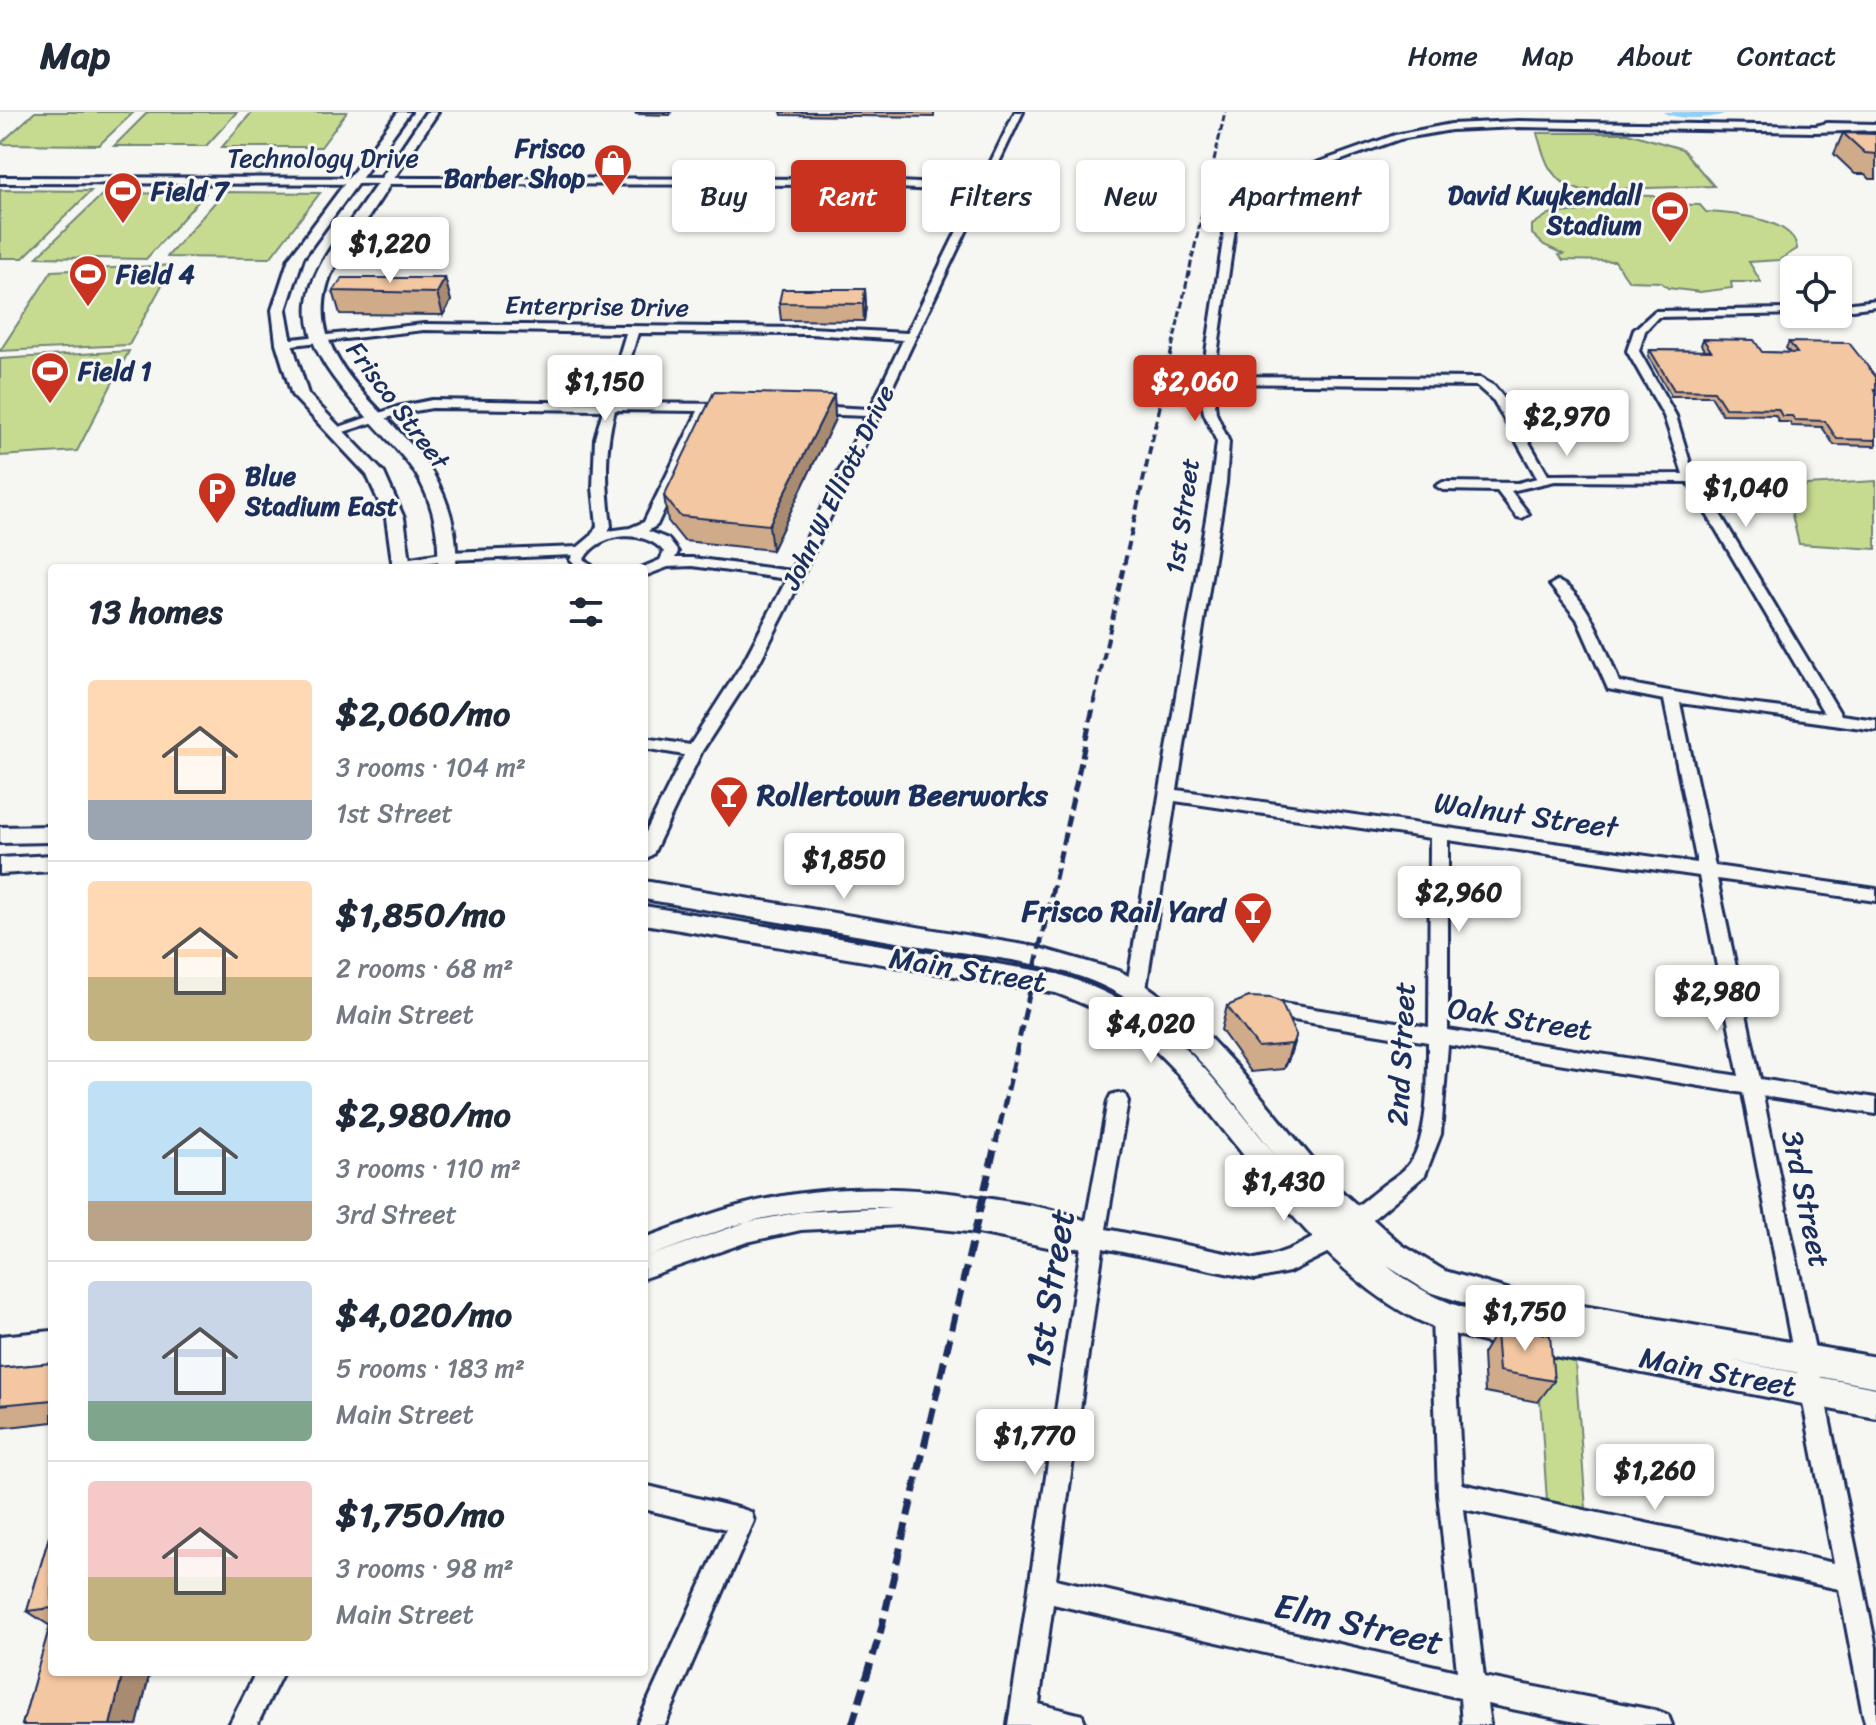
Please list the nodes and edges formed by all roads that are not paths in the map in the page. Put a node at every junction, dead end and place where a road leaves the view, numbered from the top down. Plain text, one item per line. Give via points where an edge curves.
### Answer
1 (404, 112) edge
2 (432, 112) edge
3 (1019, 112) edge
4 (1876, 127) edge
5 (996, 160) edge
6 (0, 180) edge
7 (355, 180) junction
8 (386, 180) junction
9 (922, 186) edge
10 (961, 232) edge
11 (1876, 303) edge
12 (1852, 306) edge
13 (1780, 312) edge
14 (633, 329) junction
15 (318, 337) junction
16 (911, 337) junction
17 (284, 343) junction
18 (1207, 379) junction
19 (609, 405) junction
20 (706, 407) junction
21 (750, 408) edge
22 (796, 410) edge
23 (874, 413) junction
24 (376, 418) junction
25 (334, 431) junction
26 (1544, 478) junction
27 (1692, 478) junction
28 (1443, 486) dead end
29 (1501, 487) junction
30 (1522, 514) dead end
31 (652, 530) junction
32 (605, 533) junction
33 (669, 558) junction
34 (581, 560) edge
35 (448, 562) edge
36 (402, 564) edge
37 (417, 564) edge
38 (648, 570) edge
39 (795, 576) junction
40 (1557, 585) dead end
41 (1671, 697) junction
42 (1835, 719) junction
43 (1876, 725) edge
44 (648, 744) edge
45 (694, 751) junction
46 (1167, 794) junction
47 (1439, 831) junction
48 (48, 834) edge
49 (0, 835) edge
50 (648, 846) edge
51 (48, 863) edge
52 (0, 866) edge
53 (1707, 869) junction
54 (648, 891) edge
55 (1876, 895) edge
56 (648, 916) edge
57 (1134, 1003) junction
58 (1250, 1006) edge
59 (1438, 1037) junction
60 (1749, 1085) junction
61 (1118, 1101) dead end
62 (1876, 1106) edge
63 (1344, 1231) junction
64 (1094, 1236) junction
65 (648, 1247) edge
66 (648, 1267) edge
67 (1443, 1317) junction
68 (48, 1342) edge
69 (0, 1347) edge
70 (48, 1362) edge
71 (0, 1368) edge
72 (1876, 1372) edge
73 (1811, 1375) junction
74 (1876, 1403) edge
75 (1450, 1494) junction
76 (648, 1498) edge
77 (1850, 1579) junction
78 (1043, 1589) junction
79 (268, 1676) edge
80 (1473, 1688) junction
81 (1876, 1715) edge
82 (1023, 1719) edge
83 (243, 1725) edge
84 (651, 1725) edge
85 (1072, 1725) edge
86 (1476, 1725) edge
87 (1658, 1725) edge

1 - 7 street, Frisco Street
2 - 8 street, Frisco Street
3 - 5 street, John W Elliott Drive
4 - 18 street, 1st Street via 1451,127 1398,137 1269,183 1232,214
6 - 7 street, Technology Drive
7 - 8 street, Technology Drive
7 - 17 street, Frisco Street via 296,258 279,310
8 - 9 street, Technology Drive
8 - 15 street, Frisco Street via 331,261 316,299
10 - 16 street, John W Elliott Drive
11 - 12 street
13 - 27 street via 1655,314 1634,341 1633,351 1670,416
14 - 15 street, Enterprise Drive via 424,327
14 - 16 street, Enterprise Drive
14 - 19 street
15 - 17 street, Enterprise Drive
15 - 24 street, Frisco Street
16 - 23 street, John W Elliott Drive
17 - 25 street, Frisco Street via 300,395
18 - 26 street via 1480,382 1494,392 1531,464
18 - 46 street, 1st Street via 1210,413 1223,442
19 - 20 street
19 - 24 street via 432,404
19 - 32 street via 601,438
20 - 21 street
20 - 31 street
22 - 23 street
23 - 39 street, John W Elliott Drive
24 - 25 street
24 - 35 street, Frisco Street via 436,495
25 - 36 street, Frisco Street via 375,473 395,518
26 - 27 street
26 - 29 street via 1538,484
27 - 42 street
28 - 29 street
29 - 30 street
31 - 32 street
31 - 33 street via 666,542
32 - 34 street
33 - 38 street
33 - 39 street
34 - 35 street via 544,554
35 - 37 street
39 - 45 street, John W Elliott Drive via 752,661
40 - 41 street via 1588,621 1613,686
41 - 42 street
41 - 53 street, 3rd Street
42 - 43 street
44 - 45 street
45 - 50 street, John W Elliott Drive
46 - 47 street, Walnut Street
46 - 57 street, 1st Street
47 - 53 street, Walnut Street
47 - 59 street, 2nd Street
48 - 49 street
51 - 52 street
53 - 55 street, Walnut Street
53 - 60 street, 3rd Street
54 - 57 street, Main Street via 1036,956 1085,969
56 - 57 street, Main Street via 1058,984 1112,1004
57 - 63 street, Main Street via 1181,1024 1321,1191
58 - 59 street, Oak Street
59 - 60 street, Oak Street
59 - 63 street, 2nd Street via 1431,1134 1418,1169
60 - 62 street, Oak Street
60 - 73 street, 3rd Street
61 - 64 street, 1st Street
63 - 64 street, 2nd Street via 1281,1265 1255,1269
63 - 67 street, Main Street via 1390,1284
63 - 73 street, Main Street via 1437,1282 1481,1298
64 - 65 street via 1071,1222 982,1206 860,1198 808,1201 742,1214
64 - 66 street via 1063,1240 918,1217 847,1217 747,1232
64 - 78 street, 1st Street
67 - 73 street, Main Street via 1492,1330
67 - 75 street
68 - 69 street
70 - 71 street
72 - 73 street, Main Street
73 - 74 street, Main Street
73 - 77 street, 3rd Street
75 - 77 street
75 - 80 street
76 - 84 street via 742,1521
77 - 81 street, 3rd Street
78 - 80 street, Elm Street
78 - 82 street, 1st Street
79 - 83 street
80 - 86 street
80 - 87 street, Elm Street
82 - 85 street

